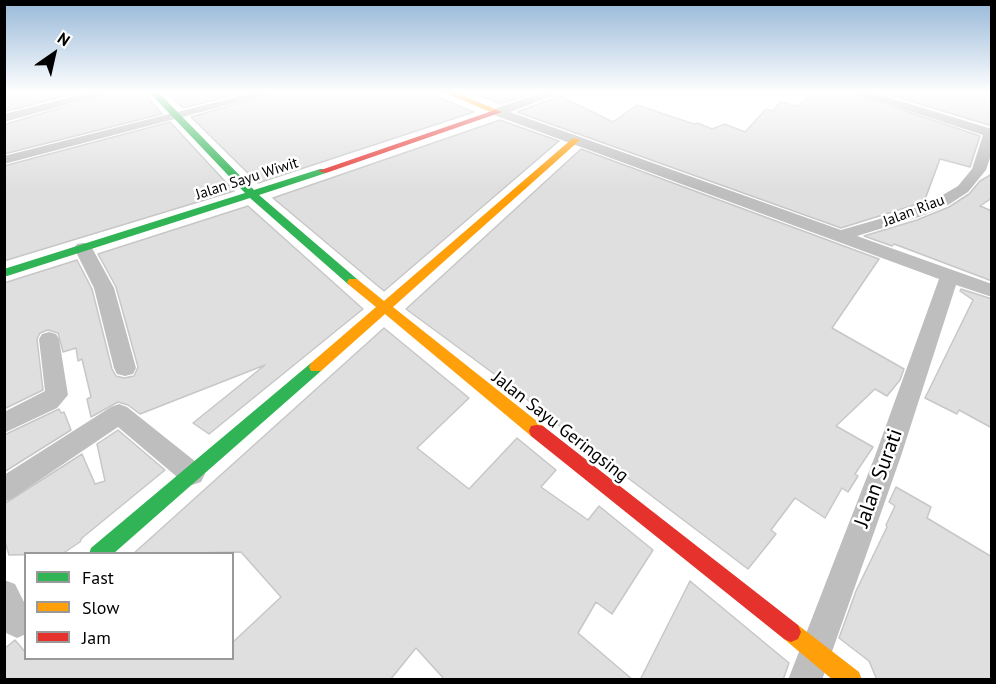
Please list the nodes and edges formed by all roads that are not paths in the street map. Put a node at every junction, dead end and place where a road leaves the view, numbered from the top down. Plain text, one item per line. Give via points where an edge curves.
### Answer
1 (149, 124) edge
2 (184, 124) edge
3 (463, 124) edge
4 (531, 124) edge
5 (966, 124) edge
6 (576, 140) junction
7 (4, 160) edge
8 (254, 195) junction
9 (840, 236) junction
10 (83, 248) junction
11 (4, 273) edge
12 (950, 275) junction
13 (992, 291) edge
14 (382, 308) junction
15 (49, 339) dead end
16 (125, 368) dead end
17 (4, 423) edge
18 (192, 474) junction
19 (4, 490) edge
20 (100, 552) edge
21 (816, 651) junction
22 (805, 680) edge
23 (851, 680) edge

1 - 7 street
2 - 8 street, Jalan Sayu Geringsing
3 - 8 street, Jalan Sayu Wiwit
4 - 6 street
5 - 9 street, Jalan Riau via 990,134 979,170 963,189 914,214
6 - 9 street
6 - 14 street
8 - 10 street, Jalan Sayu Wiwit
8 - 14 street, Jalan Sayu Geringsing
9 - 12 street
10 - 11 street, Jalan Sayu Wiwit
10 - 16 street via 104,288
12 - 13 street
12 - 21 street, Jalan Surati
14 - 18 street
14 - 21 street, Jalan Sayu Geringsing
15 - 17 street via 57,395
18 - 19 street via 119,414
18 - 20 street
21 - 22 street, Jalan Surati
21 - 23 street, Jalan Sayu Geringsing

